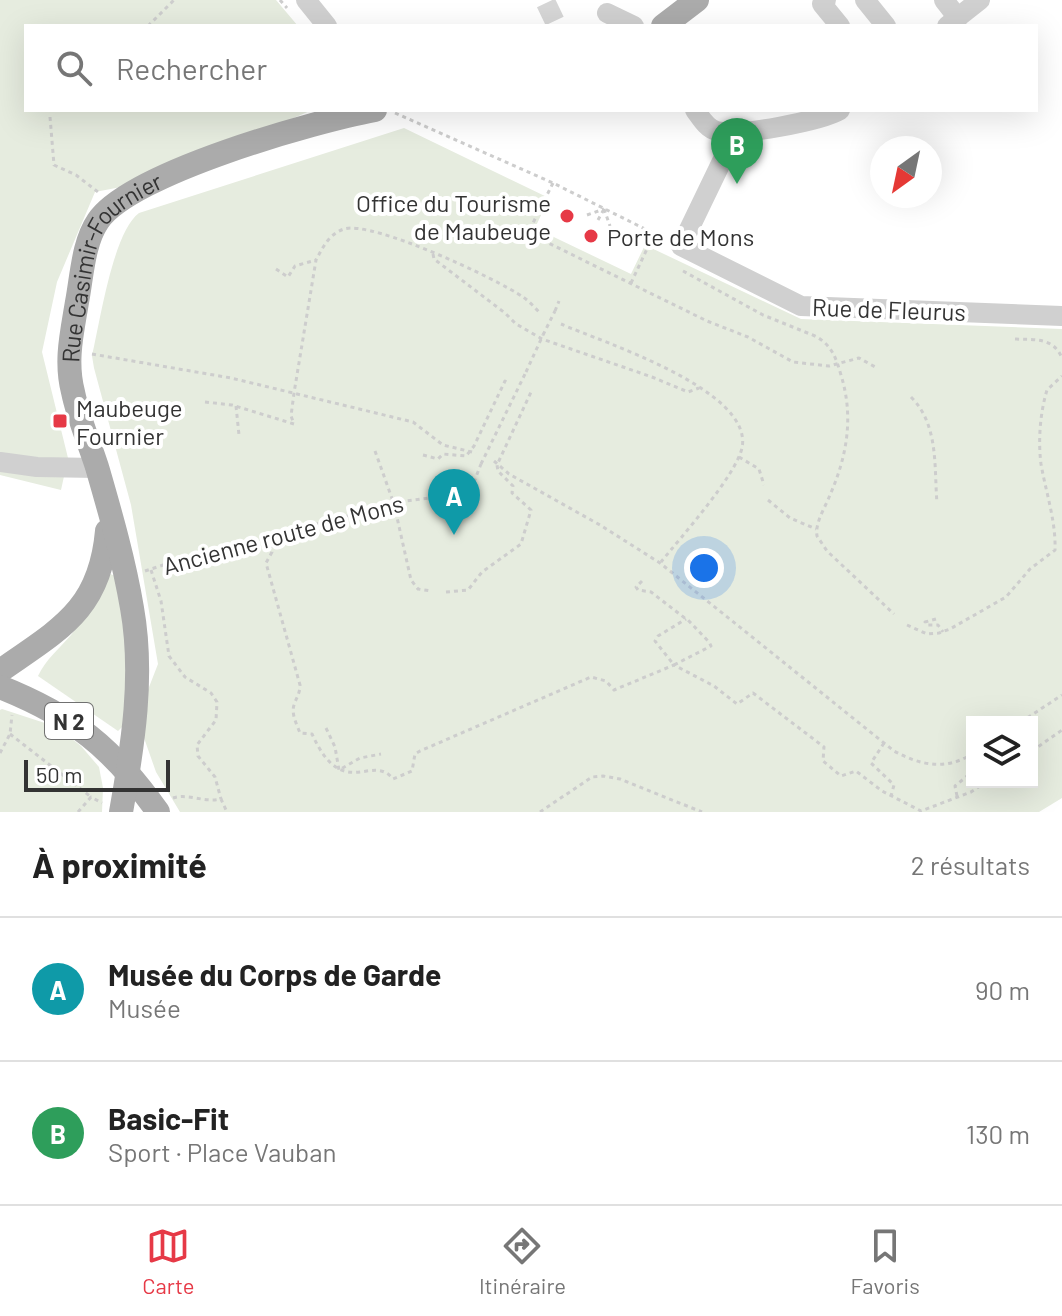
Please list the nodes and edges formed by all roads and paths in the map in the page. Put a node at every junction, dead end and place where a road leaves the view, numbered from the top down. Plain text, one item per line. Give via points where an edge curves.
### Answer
1 (174, 0) edge
2 (280, 0) edge
3 (697, 0) edge
4 (826, 0) edge
5 (865, 0) edge
6 (944, 0) edge
7 (980, 0) edge
8 (298, 5) edge
9 (607, 13) edge
10 (953, 22) edge
11 (150, 24) edge
12 (324, 24) edge
13 (630, 24) edge
14 (666, 24) edge
15 (838, 24) edge
16 (884, 24) edge
17 (366, 112) edge
18 (392, 112) edge
19 (697, 112) edge
20 (829, 112) edge
21 (50, 117) dead end
22 (791, 117) edge
23 (736, 132) junction
24 (87, 183) dead end
25 (553, 183) junction
26 (604, 209) junction
27 (587, 215) dead end
28 (598, 220) dead end
29 (610, 226) dead end
30 (654, 234) junction
31 (681, 246) junction
32 (433, 253) junction
33 (316, 260) junction
34 (276, 269) dead end
35 (680, 269) dead end
36 (631, 283) junction
37 (559, 301) dead end
38 (541, 314) dead end
39 (1062, 316) edge
40 (561, 330) dead end
41 (542, 337) junction
42 (1015, 339) dead end
43 (70, 348) junction
44 (1062, 358) edge
45 (838, 364) junction
46 (877, 368) dead end
47 (1062, 376) edge
48 (509, 384) dead end
49 (699, 388) junction
50 (529, 392) dead end
51 (294, 393) junction
52 (911, 397) dead end
53 (205, 402) dead end
54 (236, 406) junction
55 (239, 435) dead end
56 (375, 451) dead end
57 (470, 452) junction
58 (476, 453) dead end
59 (423, 455) dead end
60 (739, 457) junction
61 (0, 462) edge
62 (495, 463) junction
63 (97, 468) junction
64 (764, 485) dead end
65 (454, 496) junction
66 (768, 500) dead end
67 (937, 503) dead end
68 (394, 504) junction
69 (109, 512) junction
70 (461, 517) dead end
71 (1062, 517) edge
72 (1053, 519) junction
73 (816, 529) junction
74 (271, 536) junction
75 (660, 563) junction
76 (151, 570) junction
77 (126, 577) junction
78 (642, 581) dead end
79 (431, 591) dead end
80 (446, 592) dead end
81 (894, 614) dead end
82 (686, 619) junction
83 (936, 619) dead end
84 (907, 625) dead end
85 (943, 632) junction
86 (674, 665) junction
87 (0, 671) edge
88 (0, 687) edge
89 (1062, 695) edge
90 (1030, 716) edge
91 (326, 728) dead end
92 (1062, 730) edge
93 (10, 734) dead end
94 (884, 743) junction
95 (1038, 747) edge
96 (381, 754) dead end
97 (966, 756) edge
98 (339, 770) junction
99 (128, 771) junction
100 (966, 777) edge
101 (976, 788) edge
102 (891, 796) junction
103 (91, 797) junction
104 (958, 798) junction
105 (221, 799) junction
106 (116, 810) edge
107 (157, 810) edge
108 (78, 812) edge
109 (227, 812) edge
110 (540, 812) edge
111 (702, 812) edge

1 - 11 path
2 - 8 path
3 - 14 main road
4 - 15 street via 822,4
5 - 16 street
6 - 10 street
7 - 10 street
8 - 12 street
9 - 13 street
17 - 43 main road, Rue Casimir-Fournier via 161,177 106,210 88,240
18 - 25 path
19 - 23 street via 713,130
20 - 22 street
21 - 24 path via 54,165
22 - 23 street
23 - 31 street
25 - 26 path
25 - 36 path via 528,233
26 - 27 path
26 - 28 path
26 - 29 path
26 - 30 path
30 - 31 path
30 - 36 path
31 - 39 street, Rue de Fleurus via 801,306
32 - 33 path via 374,230 346,228 326,240
32 - 38 path via 524,298
32 - 41 path via 462,283
33 - 34 path via 295,266 288,277
33 - 51 path
35 - 45 path via 823,341
36 - 45 path via 782,358 816,366
37 - 41 path, bridge
40 - 49 path via 562,324 658,364
41 - 49 path via 688,392
41 - 65 path, bridge via 472,487
42 - 44 path via 1049,342
43 - 51 path
43 - 63 main road, Rue Casimir-Fournier via 73,393
45 - 46 path via 859,358
45 - 73 path via 848,402 846,445
47 - 72 path via 1047,390 1040,438
48 - 57 path via 505,381
49 - 60 path via 731,411 741,430
50 - 62 path
51 - 54 path via 292,425
51 - 57 path via 413,422 443,445
52 - 67 path via 930,428
53 - 54 path
54 - 55 path
56 - 68 path
57 - 58 path
57 - 59 path via 438,459
60 - 64 path via 759,469
60 - 75 path
61 - 63 street
62 - 75 path
62 - 80 path via 513,486 512,493 531,510 521,544 482,572 468,590
63 - 69 main road, Rue Casimir-Fournier
65 - 68 path, Ancienne route de Mons
65 - 70 path
66 - 73 path via 790,518
68 - 74 path, Ancienne route de Mons
68 - 79 path via 411,580 418,589
69 - 77 main road, Rue Casimir-Fournier
69 - 87 main road via 105,558 80,610
71 - 72 path
72 - 85 path via 1055,550 1006,597
73 - 81 path via 827,551
74 - 76 path, Ancienne route de Mons
74 - 98 path via 266,563 300,685 293,714 300,733 312,734 321,754
75 - 94 path
76 - 77 path, Ancienne route de Mons
76 - 105 path via 169,656 217,702 216,720 197,745
77 - 99 main road, Rue Casimir-Fournier via 138,661
78 - 82 path via 638,590 651,592
82 - 86 path via 655,641
82 - 86 path via 711,646
83 - 85 path via 925,622
84 - 85 path via 921,633
86 - 98 path via 614,690 591,677 420,751 412,771 393,779 384,770
86 - 102 path via 737,704 753,693 824,747 823,761 841,776 856,771
88 - 99 main road, N 2 via 65,718
89 - 90 path
91 - 98 path
92 - 95 path
93 - 103 path
94 - 97 path via 926,765 942,766
94 - 102 path via 871,763 894,785
96 - 98 path
99 - 106 main road, Rue Casimir-Fournier
99 - 107 main road
100 - 104 path via 955,786
101 - 104 path
102 - 104 path via 921,811
103 - 106 path
103 - 108 path
105 - 107 path via 176,796
105 - 109 path
110 - 111 path via 592,777 603,776

